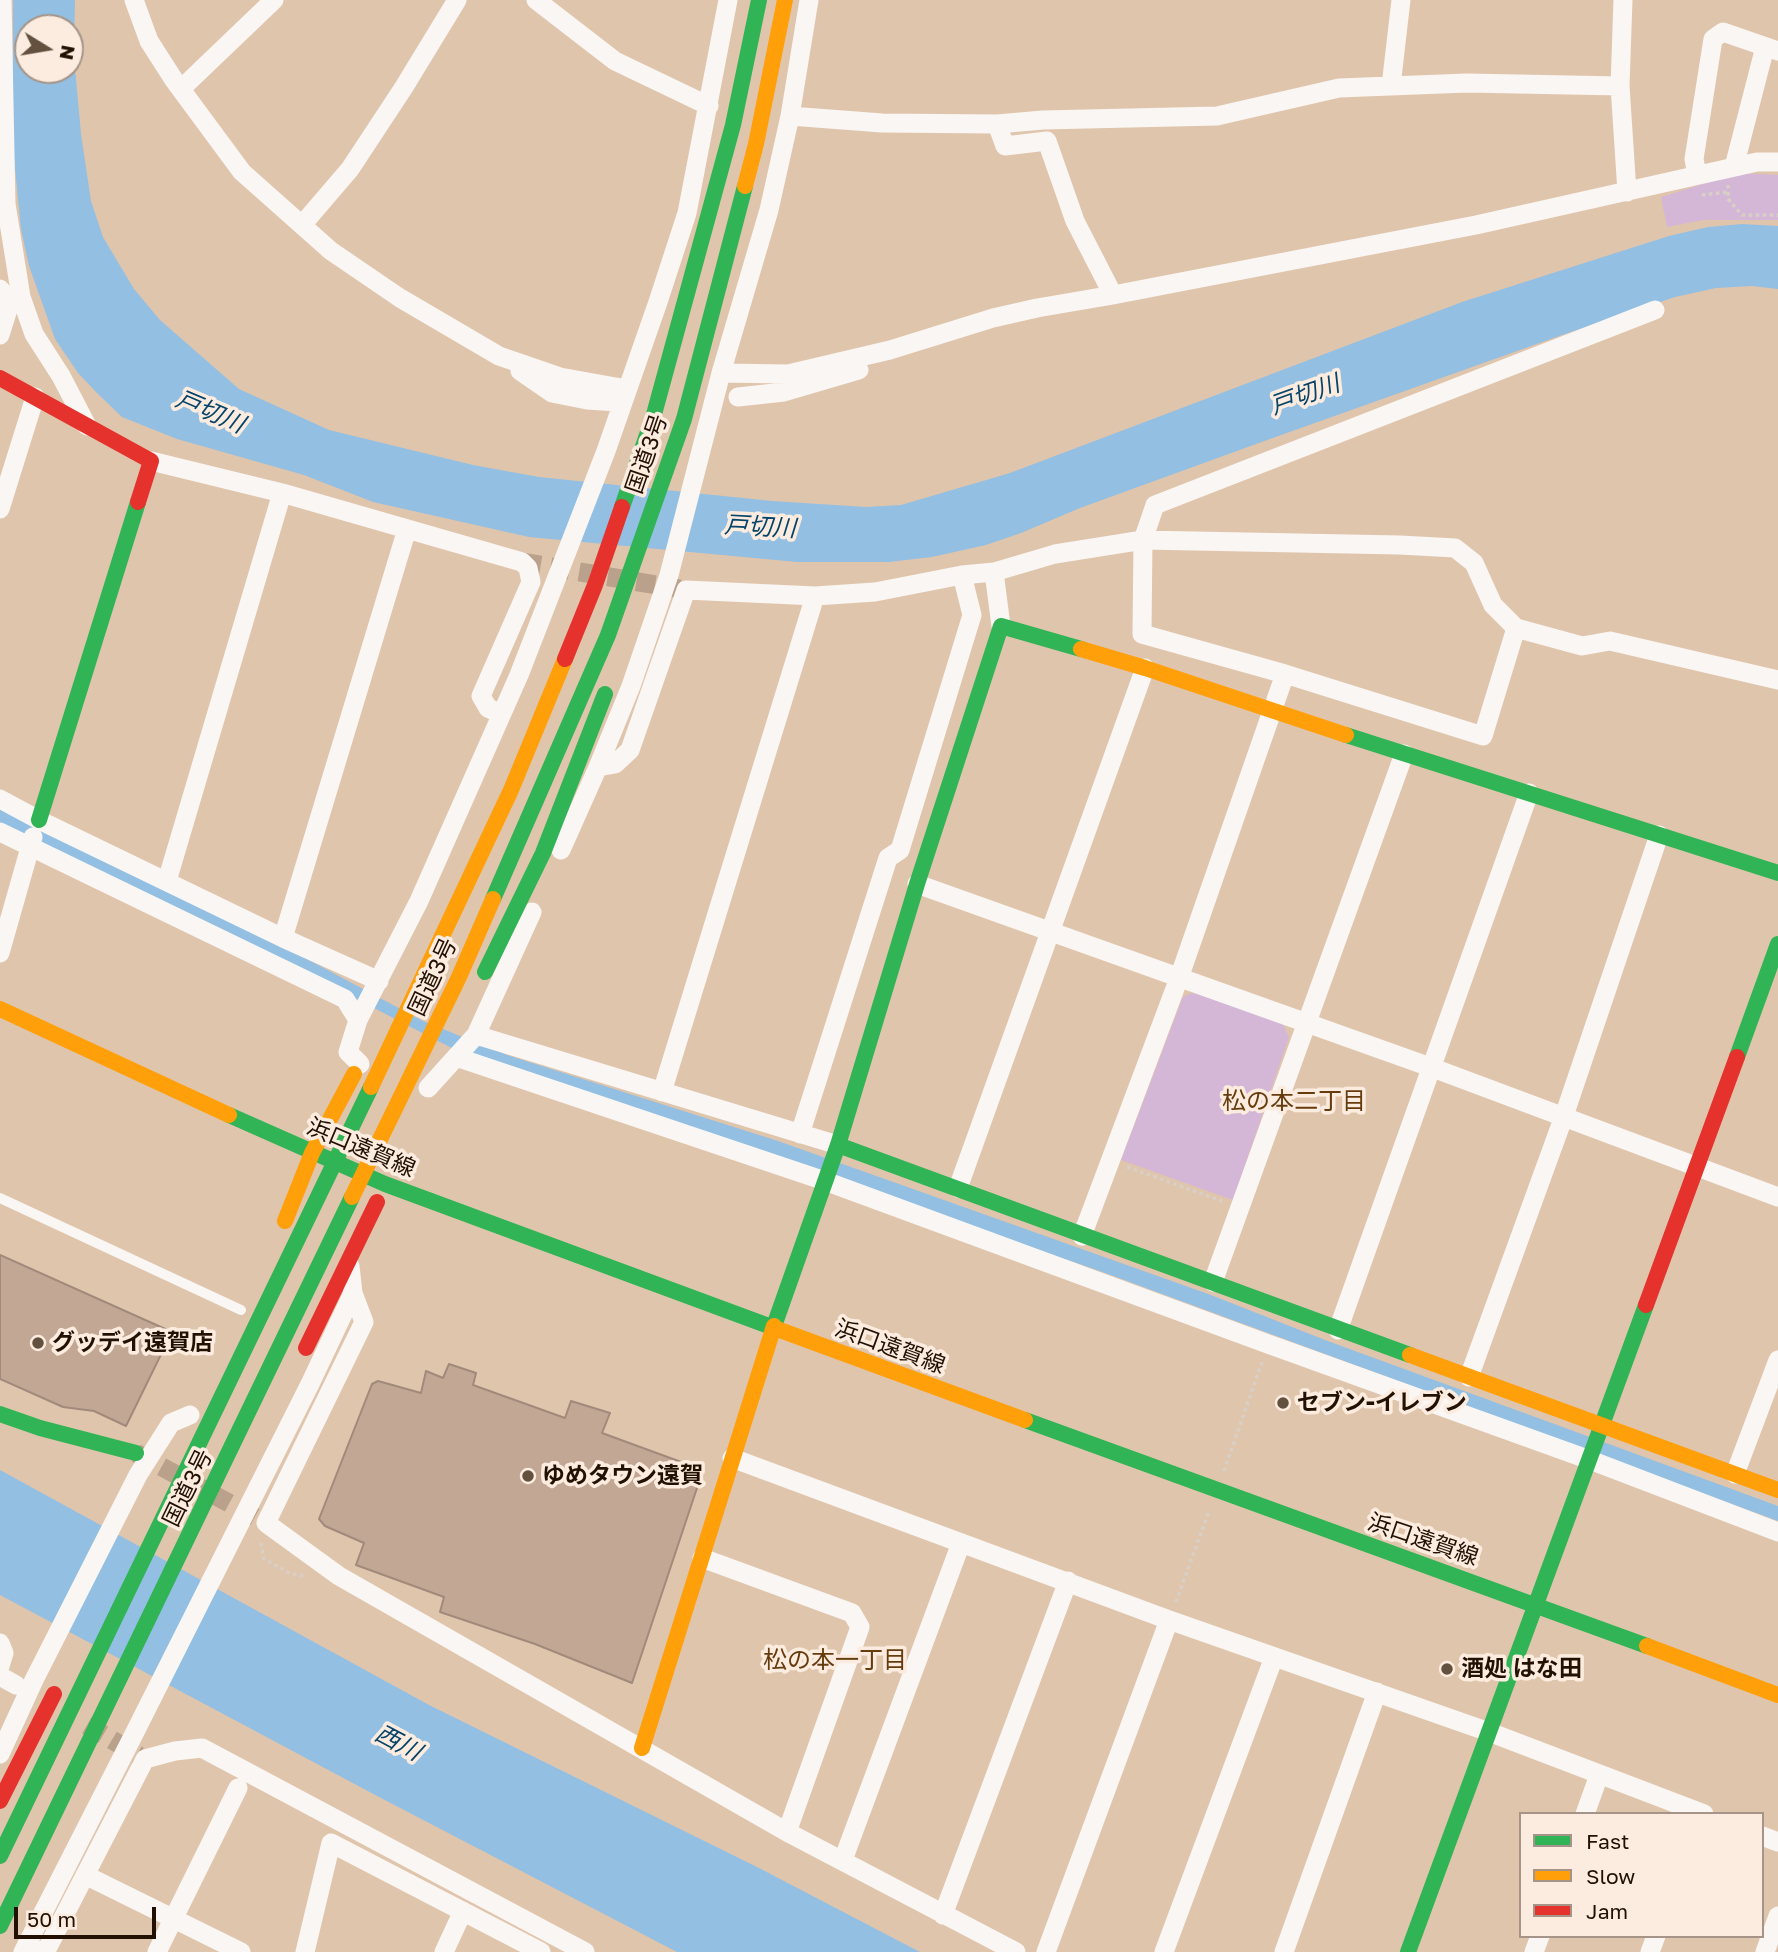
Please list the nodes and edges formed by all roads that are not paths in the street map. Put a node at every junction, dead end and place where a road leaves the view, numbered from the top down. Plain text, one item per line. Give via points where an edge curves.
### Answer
1 (2, 0) edge
2 (134, 0) edge
3 (274, 0) edge
4 (457, 0) edge
5 (728, 0) edge
6 (760, 0) edge
7 (785, 0) edge
8 (809, 0) edge
9 (1401, 0) edge
10 (1623, 0) edge
11 (540, 1) edge
12 (1771, 49) edge
13 (1391, 86) junction
14 (1620, 86) junction
15 (181, 89) junction
16 (709, 106) junction
17 (790, 116) junction
18 (997, 124) junction
19 (1778, 162) edge
20 (1734, 167) junction
21 (1697, 175) junction
22 (1627, 192) junction
23 (302, 225) junction
24 (1113, 295) junction
25 (11, 298) edge
26 (1655, 310) dead end
27 (0, 335) edge
28 (890, 350) junction
29 (721, 373) junction
30 (0, 378) edge
31 (623, 396) junction
32 (35, 397) junction
33 (737, 397) dead end
34 (87, 426) junction
35 (678, 435) junction
36 (150, 461) junction
37 (282, 493) junction
38 (0, 509) edge
39 (407, 529) junction
40 (1143, 540) junction
41 (995, 572) junction
42 (962, 575) junction
43 (641, 590) dead end
44 (815, 596) junction
45 (1000, 626) junction
46 (1516, 628) junction
47 (562, 665) junction
48 (1145, 668) junction
49 (1285, 674) junction
50 (1778, 680) edge
51 (610, 681) dead end
52 (531, 701) dead end
53 (1274, 710) junction
54 (501, 714) junction
55 (1404, 754) junction
56 (598, 767) junction
57 (1529, 793) junction
58 (0, 799) edge
59 (39, 820) junction
60 (471, 823) dead end
61 (0, 832) edge
62 (1660, 835) junction
63 (30, 847) junction
64 (1778, 873) edge
65 (167, 881) junction
66 (917, 884) junction
67 (429, 917) dead end
68 (1051, 932) junction
69 (283, 938) junction
70 (1778, 944) edge
71 (0, 953) edge
72 (1179, 978) junction
73 (379, 981) junction
74 (476, 989) dead end
75 (0, 1009) edge
76 (358, 1020) junction
77 (1308, 1023) junction
78 (476, 1035) junction
79 (454, 1048) junction
80 (363, 1057) joint
81 (1433, 1068) junction
82 (662, 1092) junction
83 (425, 1094) dead end
84 (1564, 1116) junction
85 (800, 1133) junction
86 (838, 1145) junction
87 (312, 1153) junction
88 (1695, 1167) junction
89 (388, 1178) junction
90 (825, 1181) junction
91 (958, 1188) junction
92 (1778, 1197) edge
93 (0, 1198) edge
94 (280, 1230) dead end
95 (1082, 1236) junction
96 (350, 1259) junction
97 (1213, 1282) junction
98 (353, 1293) junction
99 (241, 1310) dead end
100 (773, 1328) junction
101 (1338, 1330) junction
102 (1778, 1360) edge
103 (296, 1368) dead end
104 (1469, 1377) junction
105 (193, 1410) joint
106 (0, 1414) edge
107 (1603, 1424) junction
108 (174, 1450) dead end
109 (136, 1453) tunnel mouth
110 (732, 1458) junction
111 (1590, 1460) junction
112 (1735, 1474) junction
113 (1778, 1490) edge
114 (1778, 1532) edge
115 (961, 1543) junction
116 (702, 1559) junction
117 (1068, 1581) junction
118 (1535, 1604) junction
119 (1169, 1620) junction
120 (0, 1643) edge
121 (1274, 1657) junction
122 (0, 1666) edge
123 (17, 1680) edge
124 (58, 1684) dead end
125 (1377, 1692) junction
126 (1778, 1695) edge
127 (1489, 1732) junction
128 (111, 1733) dead end
129 (642, 1748) junction
130 (0, 1754) edge
131 (1599, 1775) junction
132 (238, 1787) dead end
133 (0, 1801) edge
134 (1586, 1812) edge
135 (1697, 1812) edge
136 (787, 1832) junction
137 (0, 1856) edge
138 (843, 1860) junction
139 (29, 1870) junction
140 (85, 1875) junction
141 (463, 1911) junction
142 (943, 1915) junction
143 (1778, 1916) edge
144 (174, 1917) junction
145 (0, 1926) edge
146 (23, 1952) edge
147 (40, 1952) edge
148 (157, 1952) edge
149 (241, 1952) edge
150 (305, 1952) edge
151 (444, 1952) edge
152 (541, 1952) edge
153 (585, 1952) edge
154 (1016, 1952) edge
155 (1046, 1952) edge
156 (1164, 1952) edge
157 (1284, 1952) edge
158 (1408, 1952) edge
159 (1765, 1952) edge

1 - 25 street
2 - 15 street via 149,41
3 - 15 street
4 - 23 street via 350,169
5 - 16 street
6 - 47 main road, 国道3号 via 733,125 653,418
7 - 35 main road, 国道3号 via 756,144
8 - 17 street
9 - 13 street
10 - 14 street
11 - 16 street via 615,61
12 - 20 street
12 - 21 street via 1723,32 1713,39 1694,159
13 - 14 street
13 - 18 street via 1339,88 1217,116
14 - 22 street
15 - 23 street via 242,173
16 - 31 street via 687,213
17 - 18 street
17 - 29 street via 769,210
18 - 24 street via 1005,146 1047,141 1075,221
19 - 20 street
20 - 21 street
21 - 22 street
22 - 24 street
23 - 31 street via 331,251 400,298 499,356
24 - 28 street via 993,318
25 - 27 street
25 - 34 street
26 - 40 street via 1155,505
28 - 29 street via 788,374
28 - 33 street via 860,370 784,392
29 - 56 street via 669,575
30 - 32 main road
31 - 54 street via 565,561
32 - 34 main road
32 - 38 street
34 - 36 main road
35 - 43 main road
35 - 139 main road, 国道3号 via 608,635 459,977
36 - 37 street
36 - 59 main road
37 - 39 street
37 - 65 street
39 - 54 street via 522,562 528,568 531,582 481,696 488,708
39 - 69 street
40 - 41 street via 1055,554
40 - 46 street via 1455,548 1474,563 1493,604
40 - 49 street via 1142,634
41 - 42 street
41 - 45 street
42 - 44 street via 875,592
42 - 85 street via 972,615 900,850 888,858
44 - 56 street via 686,590 630,750 615,764
44 - 82 street
45 - 48 main road
45 - 66 main road
46 - 49 street via 1483,736
46 - 50 street via 1583,646 1610,640
47 - 52 main road
47 - 137 main road, 国道3号 via 511,790 431,963
48 - 53 main road
48 - 68 street
49 - 53 street
51 - 74 main road via 543,853
53 - 55 main road
53 - 72 street
54 - 73 street
55 - 57 main road
55 - 77 street
56 - 78 street
57 - 62 main road
57 - 81 street
58 - 59 street
59 - 63 street
59 - 65 street
60 - 67 main road
61 - 63 street
62 - 64 main road
62 - 84 street
63 - 71 street
63 - 76 street via 345,999
65 - 69 street
66 - 68 street
66 - 86 main road
68 - 72 street
68 - 91 street
69 - 73 street
70 - 88 main road
72 - 77 street
72 - 95 street
73 - 76 street
75 - 87 main road, 浜口遠賀線
76 - 80 street via 348,1052
77 - 81 street
77 - 97 street
78 - 79 street
78 - 82 street
79 - 83 street
79 - 90 street
80 - 87 main road
81 - 84 street
81 - 101 street
82 - 85 street
84 - 88 street
84 - 104 street
85 - 86 street
86 - 90 main road
86 - 91 main road
87 - 89 main road, 浜口遠賀線
87 - 94 main road
88 - 92 street
88 - 107 main road
89 - 96 main road
89 - 100 main road, 浜口遠賀線
90 - 100 main road
90 - 111 street
91 - 95 main road
93 - 99 lane
95 - 97 main road
96 - 98 street
96 - 103 main road
97 - 101 main road
98 - 129 street via 364,1322 266,1523 339,1576
98 - 146 street
100 - 110 main road
100 - 118 main road, 浜口遠賀線
101 - 104 main road
102 - 112 street
104 - 107 main road
105 - 108 main road
105 - 123 street via 172,1423 138,1475
106 - 109 main road
107 - 111 main road
107 - 112 main road
110 - 115 street
110 - 116 main road
111 - 114 street
111 - 118 main road
112 - 113 main road
115 - 117 street
115 - 138 street
116 - 129 main road
116 - 136 street via 852,1613 860,1627
117 - 119 street
117 - 142 street
118 - 126 main road, 浜口遠賀線
118 - 127 main road
119 - 121 street
119 - 155 street
120 - 122 street via 4,1653
121 - 125 street
121 - 156 street
123 - 130 street
124 - 133 main road
125 - 127 street
125 - 157 street
127 - 131 street
127 - 158 main road
128 - 139 main road
129 - 136 street
131 - 134 street
131 - 135 street
132 - 144 street
136 - 138 street
138 - 142 street
139 - 145 main road, 国道3号
140 - 144 street
140 - 147 street via 48,1947
140 - 153 street via 145,1759 202,1748
141 - 150 street via 331,1843
141 - 151 street
141 - 152 street
142 - 154 street
143 - 159 street
144 - 148 street
144 - 149 street

